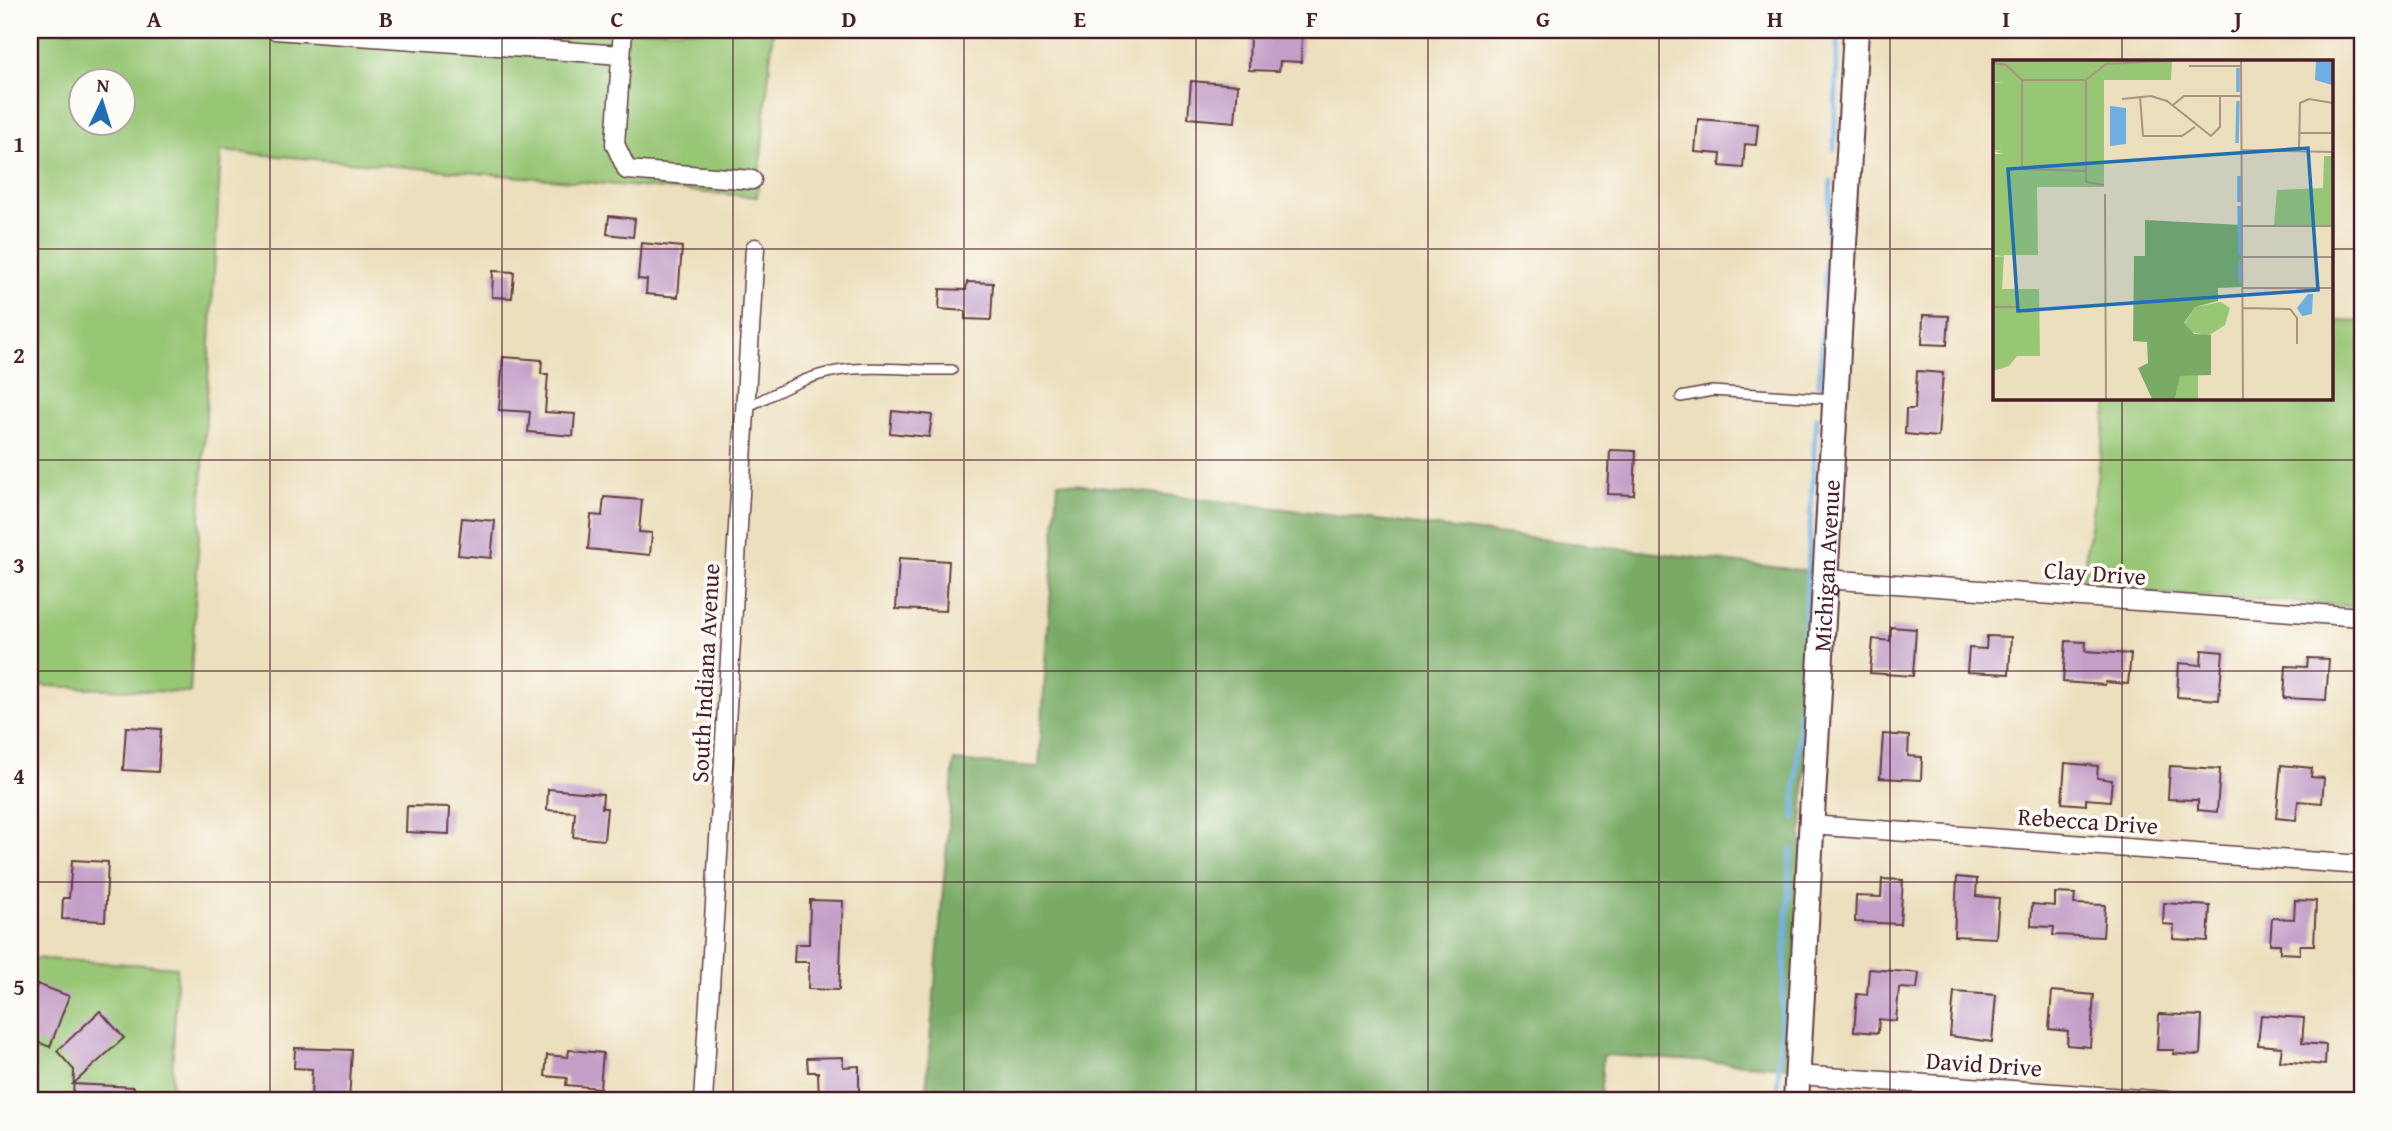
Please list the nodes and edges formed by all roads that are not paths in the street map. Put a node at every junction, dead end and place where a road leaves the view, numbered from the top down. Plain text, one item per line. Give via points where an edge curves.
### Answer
1 (275, 30) edge
2 (623, 30) edge
3 (1856, 30) edge
4 (621, 55) junction
5 (752, 180) dead end
6 (755, 248) dead end
7 (952, 370) dead end
8 (1681, 397) dead end
9 (1835, 399) junction
10 (745, 408) junction
11 (1825, 579) junction
12 (2362, 617) edge
13 (1810, 825) junction
14 (2362, 865) edge
15 (1798, 1075) junction
16 (702, 1101) edge
17 (1796, 1101) edge
18 (2168, 1101) edge

1 - 4 street
2 - 4 street
3 - 9 street, Michigan Avenue
4 - 5 street via 615,144 627,170
6 - 10 street, South Indiana Avenue
7 - 10 lane via 834,371
8 - 9 lane via 1712,391
9 - 11 street, Michigan Avenue
10 - 16 street, South Indiana Avenue
11 - 12 street, Clay Drive
11 - 13 street, Michigan Avenue
13 - 14 street, Rebecca Drive
13 - 15 street, Michigan Avenue
15 - 17 street, Michigan Avenue
15 - 18 street, David Drive

